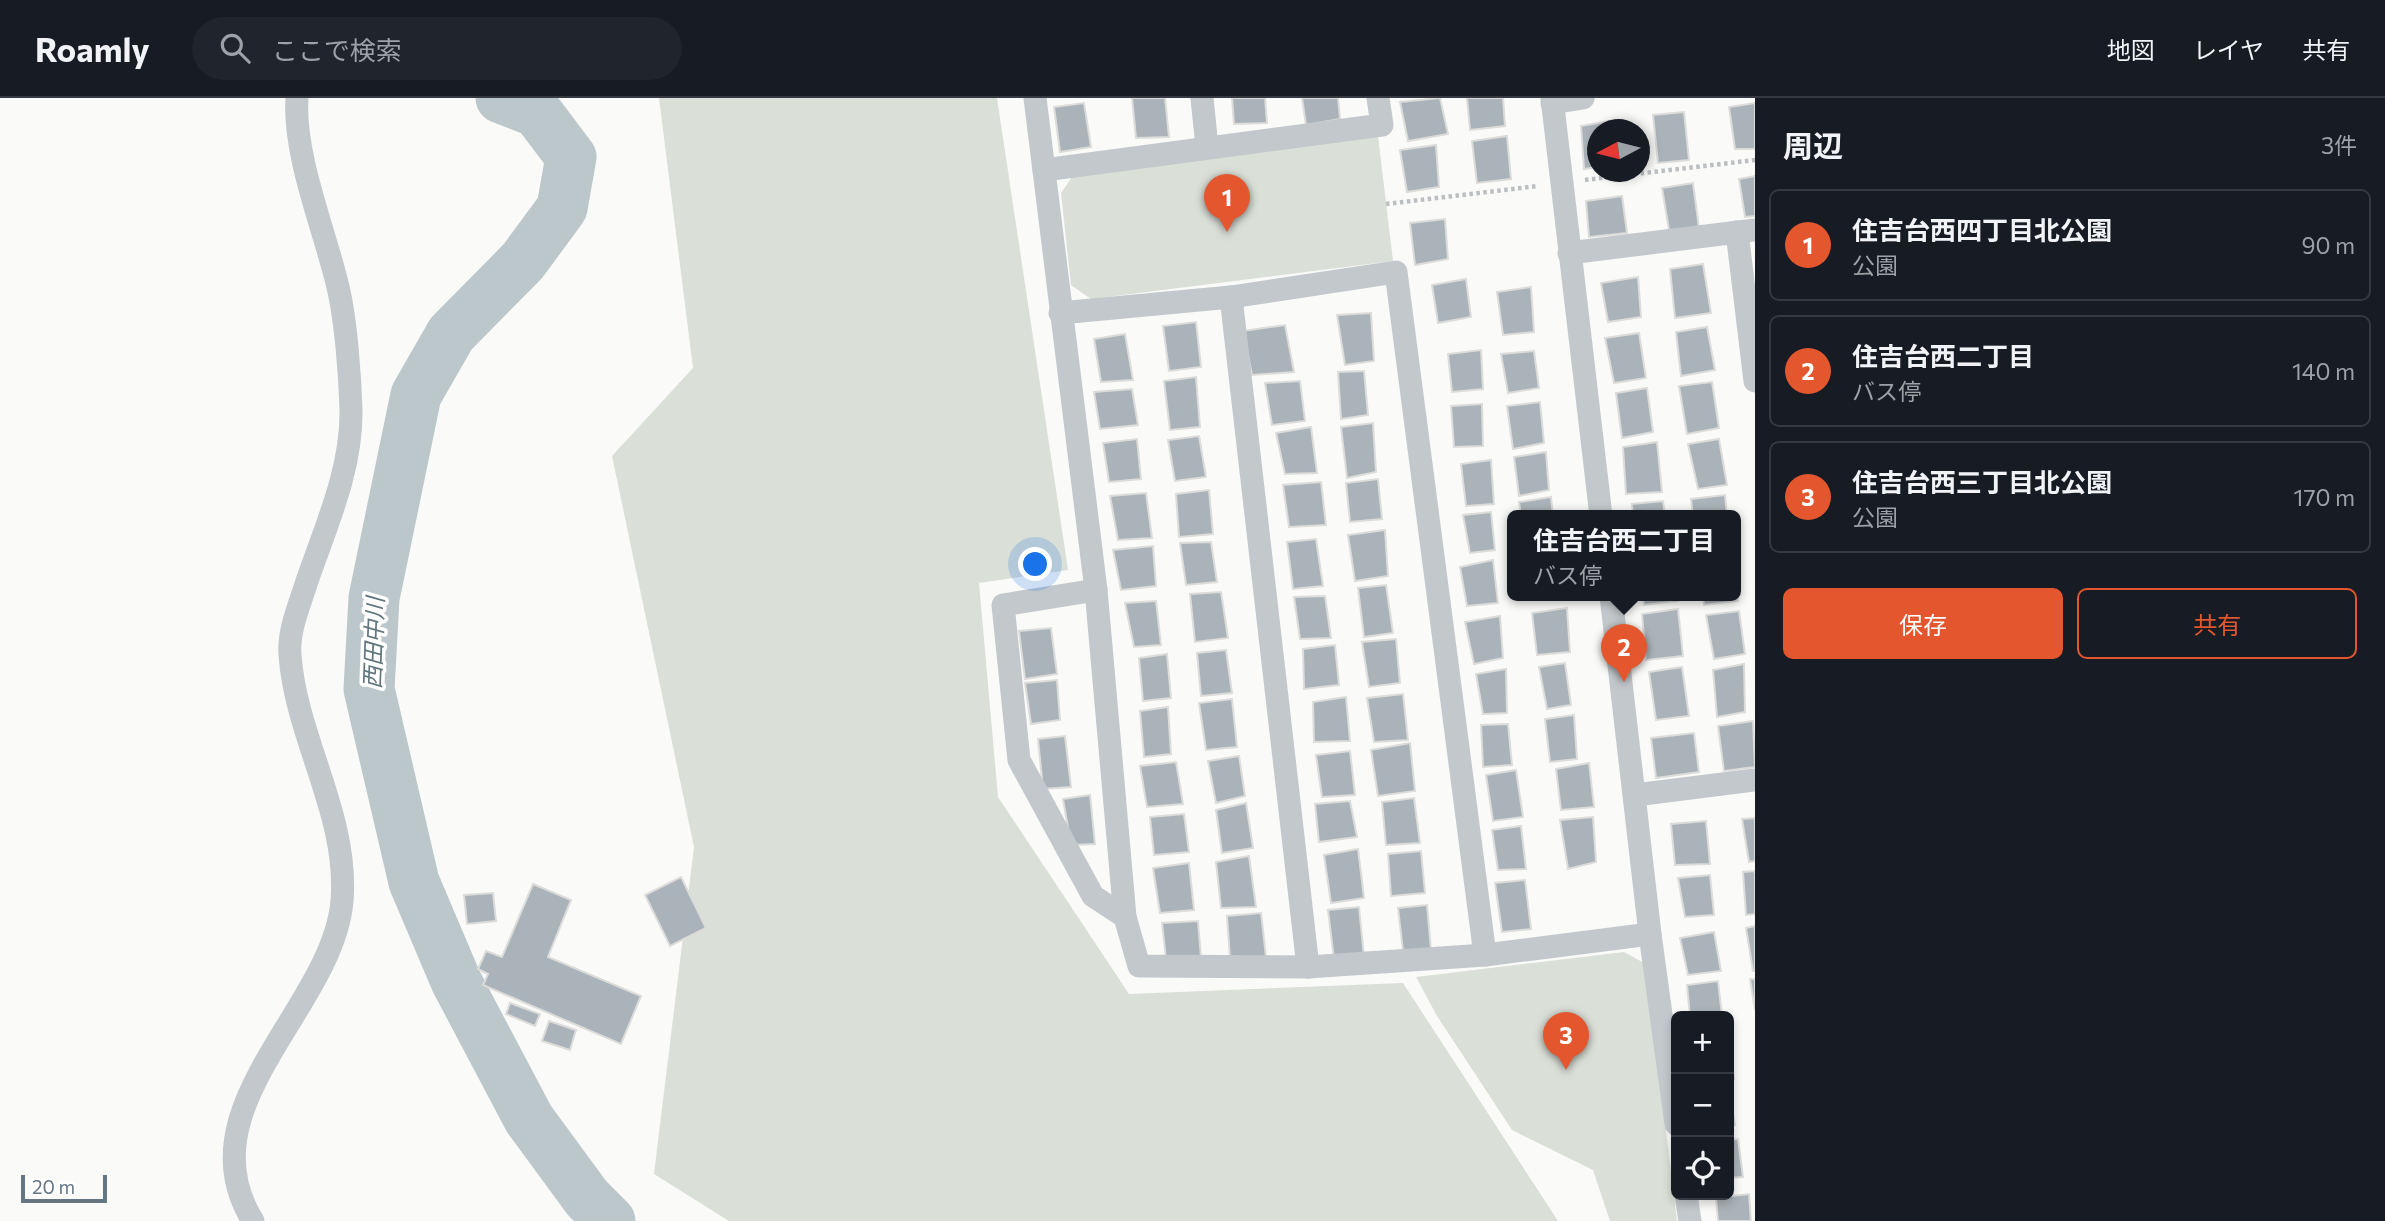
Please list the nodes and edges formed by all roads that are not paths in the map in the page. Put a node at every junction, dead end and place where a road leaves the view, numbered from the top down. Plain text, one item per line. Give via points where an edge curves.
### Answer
1 (297, 98) edge
2 (1035, 98) edge
3 (1202, 98) edge
4 (1378, 98) edge
5 (1583, 98) edge
6 (1552, 101) edge
7 (1207, 147) junction
8 (1044, 170) junction
9 (1746, 231) edge
10 (1569, 253) junction
11 (1231, 297) junction
12 (1060, 313) junction
13 (1755, 381) edge
14 (1600, 510) edge
15 (1096, 590) junction
16 (1612, 601) edge
17 (1755, 780) edge
18 (1635, 795) junction
19 (1125, 917) junction
20 (1650, 934) junction
21 (1485, 955) junction
22 (1308, 967) junction
23 (1671, 1087) edge
24 (1687, 1200) edge
25 (253, 1221) edge
26 (1690, 1221) edge

1 - 25 street via 308,173 339,291 351,410 343,476 294,621 289,651 293,682 329,796 342,873 342,904 318,971 247,1099 238,1128 236,1176 240,1198
2 - 8 street
3 - 7 street
4 - 7 street via 1382,125
5 - 6 street
6 - 10 street
7 - 8 street
8 - 12 street
9 - 10 street
9 - 13 street
10 - 14 street
11 - 12 street
11 - 21 street via 1396,272
11 - 22 street
12 - 15 street
15 - 19 street
15 - 19 street via 1003,605 1019,760 1093,896
16 - 18 street
17 - 18 street
18 - 20 street
19 - 22 street via 1139,966
20 - 21 street
20 - 23 street
21 - 22 street
24 - 26 street

